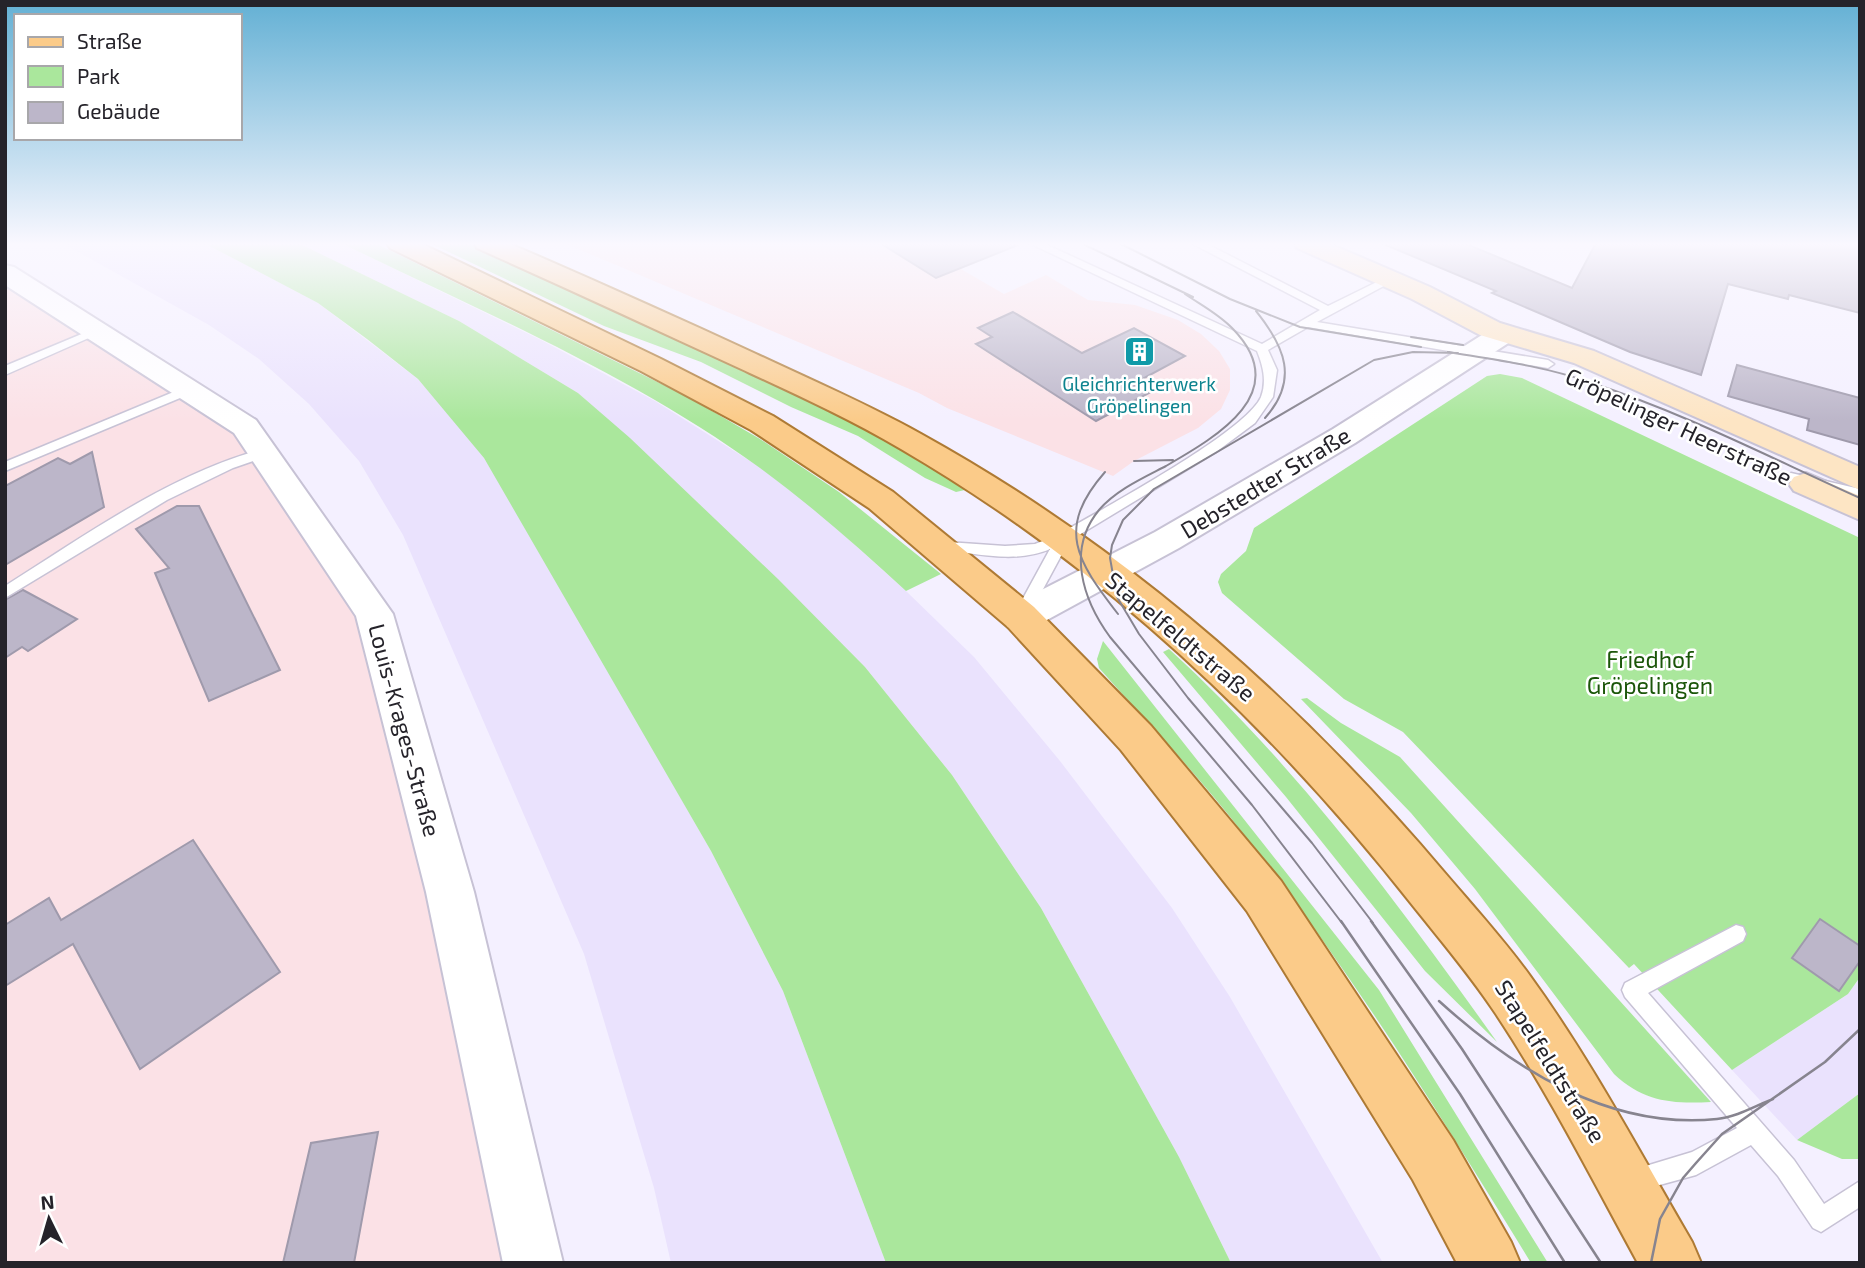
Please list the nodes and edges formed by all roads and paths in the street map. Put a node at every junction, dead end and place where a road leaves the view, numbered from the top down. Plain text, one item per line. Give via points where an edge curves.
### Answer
1 (51, 302) edge
2 (521, 302) edge
3 (615, 302) edge
4 (1161, 302) edge
5 (1313, 302) edge
6 (1343, 302) edge
7 (1426, 302) edge
8 (1328, 310) junction
9 (1305, 323) junction
10 (96, 331) junction
11 (1490, 343) junction
12 (1262, 349) junction
13 (5, 371) edge
14 (188, 390) junction
15 (263, 453) junction
16 (5, 467) edge
17 (1791, 477) junction
18 (1860, 480) edge
19 (1860, 493) edge
20 (1860, 509) edge
21 (1063, 538) junction
22 (932, 543) junction
23 (1106, 573) junction
24 (5, 593) edge
25 (1021, 617) junction
26 (1736, 934) dead end
27 (1754, 1131) junction
28 (1625, 1183) junction
29 (1860, 1193) edge
30 (533, 1263) edge
31 (1490, 1263) edge
32 (1671, 1263) edge

1 - 10 street, Louis-Krages-Straße
2 - 22 main road via 762,423 881,500
3 - 21 main road, Stapelfeldtstraße via 928,450
4 - 12 lane
5 - 8 lane
6 - 8 lane
7 - 11 main road, Gröpelinger Heerstraße
8 - 9 lane
9 - 11 lane
9 - 12 lane
10 - 13 lane
10 - 14 street, Louis-Krages-Straße
11 - 17 main road, Gröpelinger Heerstraße via 1548,364
11 - 18 main road, Gröpelinger Heerstraße via 1584,357
11 - 23 street, Debstedter Straße via 1343,436
12 - 21 lane via 1271,370 1267,397 1251,420
14 - 15 street, Louis-Krages-Straße via 245,427
14 - 16 lane
15 - 24 lane via 221,466 134,513
15 - 30 street, Louis-Krages-Straße via 374,614 450,892
17 - 19 lane
17 - 20 main road, Gröpelinger Heerstraße
21 - 22 lane via 1037,549 1005,551
21 - 23 main road, Stapelfeldtstraße
21 - 25 lane
22 - 25 main road
23 - 25 street, Debstedter Straße
23 - 28 main road, Stapelfeldtstraße via 1137,592 1325,765 1416,871 1514,997
25 - 31 main road via 1136,738 1264,896 1433,1160
26 - 27 lane via 1632,990
27 - 28 lane via 1696,1163
27 - 29 lane via 1821,1220
28 - 32 main road, Stapelfeldtstraße

